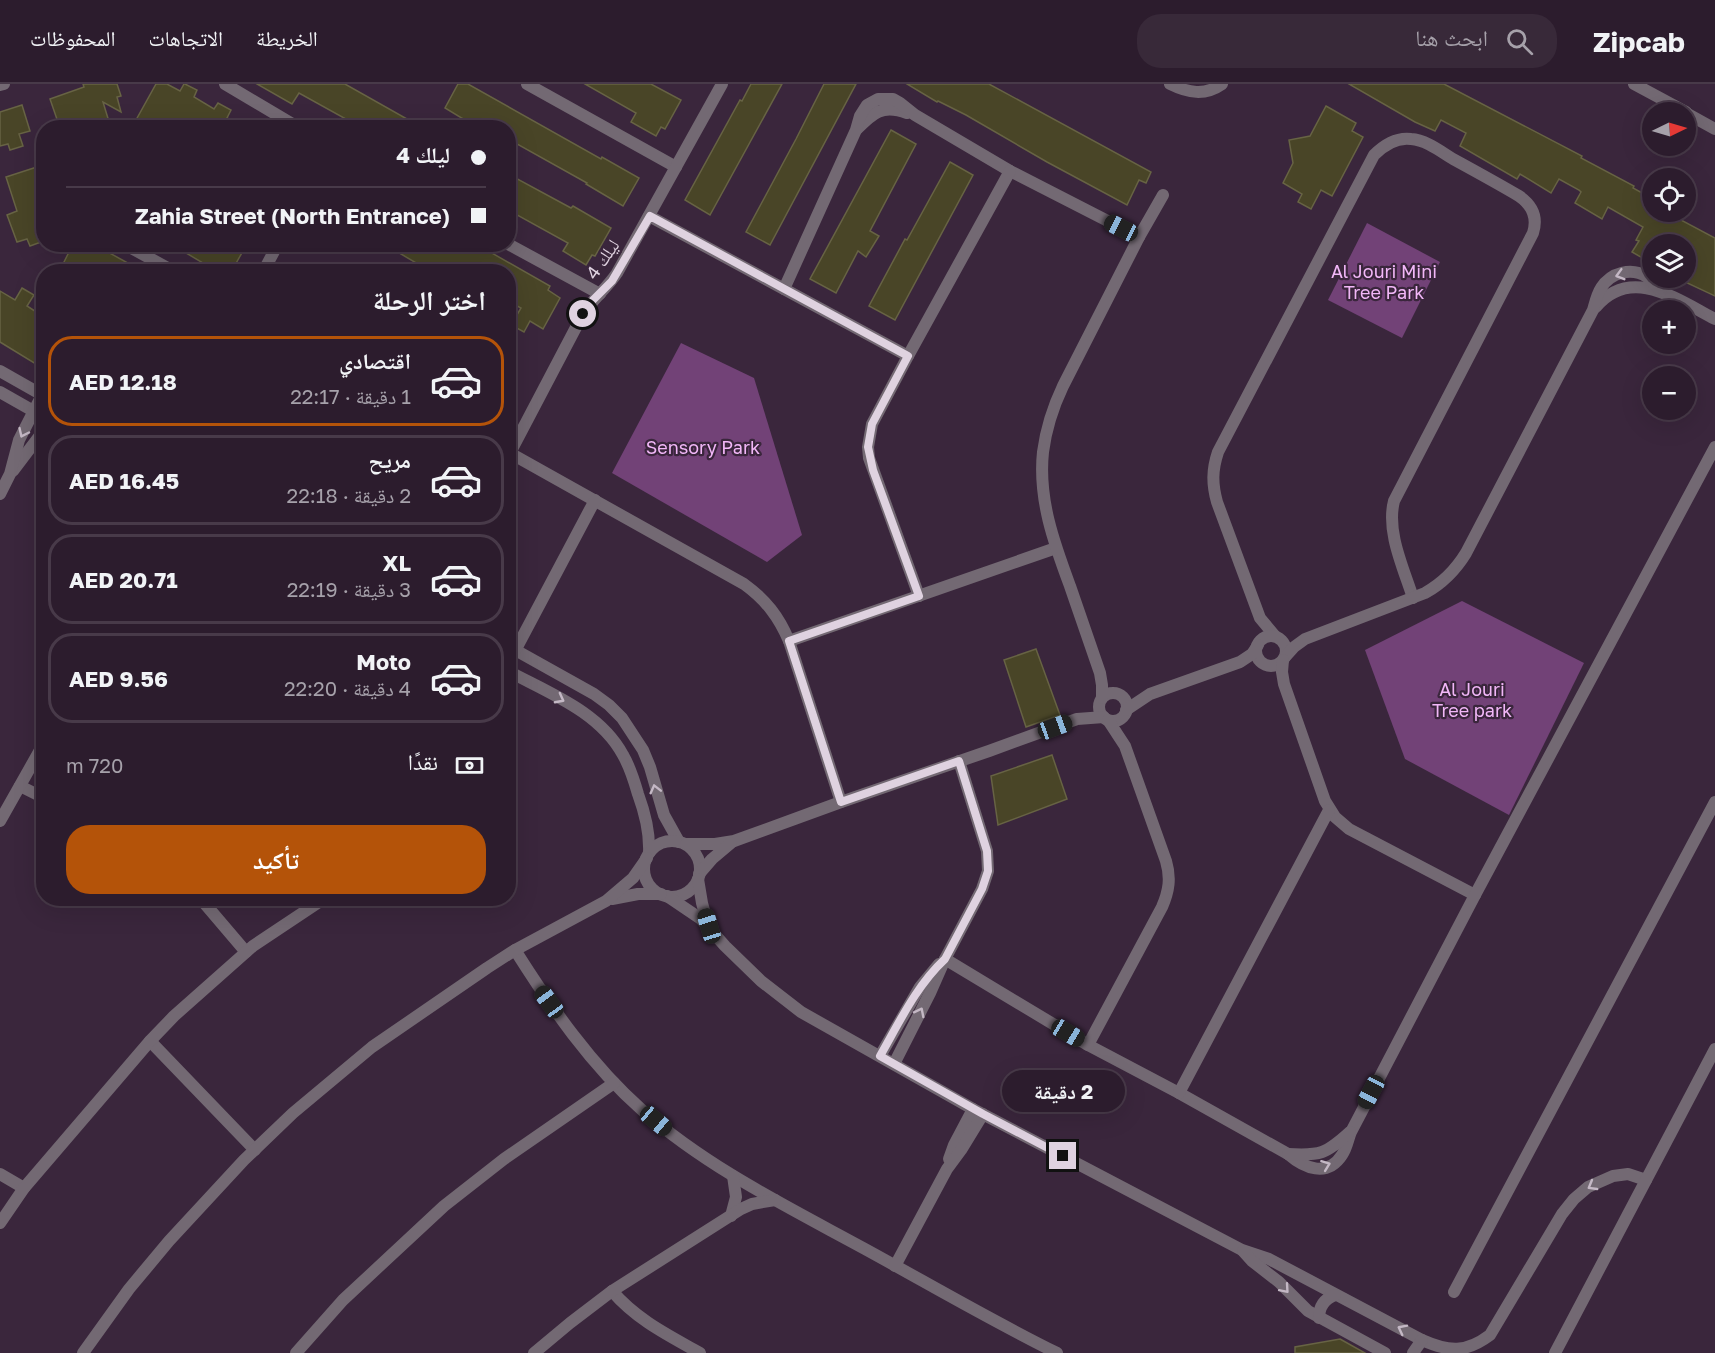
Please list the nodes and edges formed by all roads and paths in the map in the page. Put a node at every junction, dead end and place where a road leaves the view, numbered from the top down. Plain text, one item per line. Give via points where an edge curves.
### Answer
1 (527, 84) edge
2 (722, 84) edge
3 (1170, 84) edge
4 (1222, 84) edge
5 (1634, 84) edge
6 (230, 85) edge
7 (1666, 102) edge
8 (1696, 119) edge
9 (286, 120) edge
10 (1715, 129) edge
11 (676, 166) junction
12 (1010, 171) junction
13 (1163, 195) dead end
14 (650, 216) junction
15 (1139, 237) junction
16 (516, 248) edge
17 (139, 252) edge
18 (161, 264) edge
19 (784, 289) junction
20 (600, 294) junction
21 (1715, 319) edge
22 (908, 356) junction
23 (0, 371) edge
24 (0, 392) edge
25 (36, 392) edge
26 (36, 413) edge
27 (36, 417) edge
28 (516, 439) edge
29 (36, 440) edge
30 (1715, 447) edge
31 (516, 456) edge
32 (10, 474) junction
33 (0, 494) edge
34 (595, 500) junction
35 (1056, 548) junction
36 (919, 596) junction
37 (1413, 598) junction
38 (1260, 618) junction
39 (1276, 637) junction
40 (1305, 639) junction
41 (516, 640) edge
42 (789, 641) junction
43 (1259, 644) junction
44 (516, 649) edge
45 (1284, 658) junction
46 (1240, 662) junction
47 (1266, 665) junction
48 (1100, 673) junction
49 (516, 675) edge
50 (1284, 684) junction
51 (1118, 694) junction
52 (1150, 694) junction
53 (1101, 700) junction
54 (1125, 712) junction
55 (1077, 719) junction
56 (1106, 719) junction
57 (1125, 746) junction
58 (36, 757) edge
59 (959, 761) junction
60 (20, 786) junction
61 (36, 794) edge
62 (841, 802) junction
63 (1715, 802) edge
64 (1329, 810) junction
65 (0, 821) edge
66 (734, 841) junction
67 (682, 843) junction
68 (648, 855) junction
69 (699, 876) junction
70 (664, 895) junction
71 (1475, 895) junction
72 (606, 901) junction
73 (207, 906) edge
74 (313, 906) edge
75 (709, 926) junction
76 (515, 950) junction
77 (246, 952) junction
78 (945, 959) junction
79 (150, 1041) junction
80 (1088, 1046) junction
81 (1715, 1049) edge
82 (880, 1056) junction
83 (894, 1064) junction
84 (614, 1083) junction
85 (1179, 1093) junction
86 (978, 1112) junction
87 (255, 1150) junction
88 (0, 1174) edge
89 (733, 1176) junction
90 (1646, 1180) junction
91 (24, 1188) junction
92 (775, 1200) junction
93 (731, 1216) junction
94 (0, 1223) edge
95 (1242, 1250) junction
96 (895, 1266) junction
97 (612, 1291) junction
98 (1454, 1292) dead end
99 (1335, 1295) junction
100 (1319, 1318) junction
101 (1422, 1340) junction
102 (1049, 1351) edge
103 (83, 1353) edge
104 (296, 1353) edge
105 (534, 1353) edge
106 (700, 1353) edge
107 (1385, 1353) edge
108 (1413, 1353) edge
109 (1555, 1353) edge

1 - 11 street
2 - 11 street, ليلك 4
3 - 4 street via 1186,92 1201,93
5 - 7 street
6 - 9 street
8 - 10 street
11 - 14 street, ليلك 4
12 - 15 street
12 - 19 street via 893,99 872,102 862,110
12 - 22 street
13 - 15 street
14 - 19 street
14 - 20 street, ليلك 4
15 - 35 street via 1063,386 1047,429 1042,475
16 - 20 street
17 - 18 street
19 - 22 street
20 - 28 street, ليلك 4 via 583,314
21 - 37 street via 1660,291 1640,274 1619,273 1607,280 1458,566 1437,586
22 - 36 street via 872,424 868,447
23 - 25 street
24 - 26 street
27 -> 32 street via 19,440
29 - 32 street
30 - 71 street
31 - 34 street
32 - 33 street
34 - 41 street
34 - 42 street via 744,584 771,609
35 - 36 street
35 - 48 street
36 - 42 street
37 - 38 street via 1392,528 1394,501 1533,233 1535,219 1530,205 1519,196 1430,145 1402,139 1392,141 1374,155 1215,462 1214,492
37 - 40 street
38 - 39 street
38 - 43 street
39 - 40 street
39 - 43 street via 1266,637
39 - 45 street via 1286,646
40 - 45 street
42 - 62 street
43 - 46 street
43 - 47 street via 1258,658
67 -> 44 street via 664,815 643,750 622,718 594,694
45 - 47 street via 1276,665
45 - 50 street
46 - 47 street
46 - 52 street
47 - 50 street
48 - 51 street
48 - 53 street
49 -> 68 street via 593,718 614,740 630,767 645,815
50 - 64 street
51 - 52 street
51 - 53 street via 1109,693
51 - 54 street via 1125,702
52 - 54 street
53 - 55 street
53 - 56 street via 1099,710
54 - 56 street via 1117,720
54 - 57 street
55 - 56 street
55 - 59 street
56 - 57 street
57 - 80 street via 1169,870 1169,890
58 - 60 street
59 - 62 street
59 - 78 street via 987,851 988,871
60 - 61 street
60 - 65 street
62 - 66 street
63 - 98 street
64 - 71 street via 1349,829
64 - 85 street
66 - 67 street
66 - 69 street
67 - 68 street via 663,843
67 - 69 street via 697,857
68 - 70 street via 646,879
68 - 72 street via 633,878
69 - 70 street via 682,895
69 - 75 street
70 - 72 street
70 - 75 street
71 - 85 street via 1351,1132 1333,1147 1320,1154 1287,1154
72 - 76 street
73 - 77 street
74 - 77 street
75 - 82 street via 742,964 780,997
76 - 84 street via 561,1019
76 - 87 street via 372,1047
77 - 79 street
78 - 80 street
78 - 82 street via 920,987
83 -> 78 street
79 - 87 street
79 - 91 street
80 - 85 street
81 - 90 street
82 - 83 street
83 - 86 street
84 - 89 street via 670,1133
84 - 104 street via 444,1206 343,1300
86 - 95 street
86 - 96 street via 961,1150
87 - 103 street via 149,1264
88 - 91 street
89 - 92 street
89 - 93 street via 736,1197
90 -> 101 street via 1628,1174 1613,1176 1588,1187 1574,1199 1497,1326 1480,1343 1446,1350
90 - 109 street
91 - 94 street
92 - 93 street via 752,1204
92 - 96 street
93 - 97 street
95 - 99 street via 1269,1259
95 -> 100 street
96 - 102 street
97 - 105 street
97 - 106 street via 641,1319
99 - 100 street via 1323,1303
101 -> 99 street
100 - 107 street
101 - 108 street

